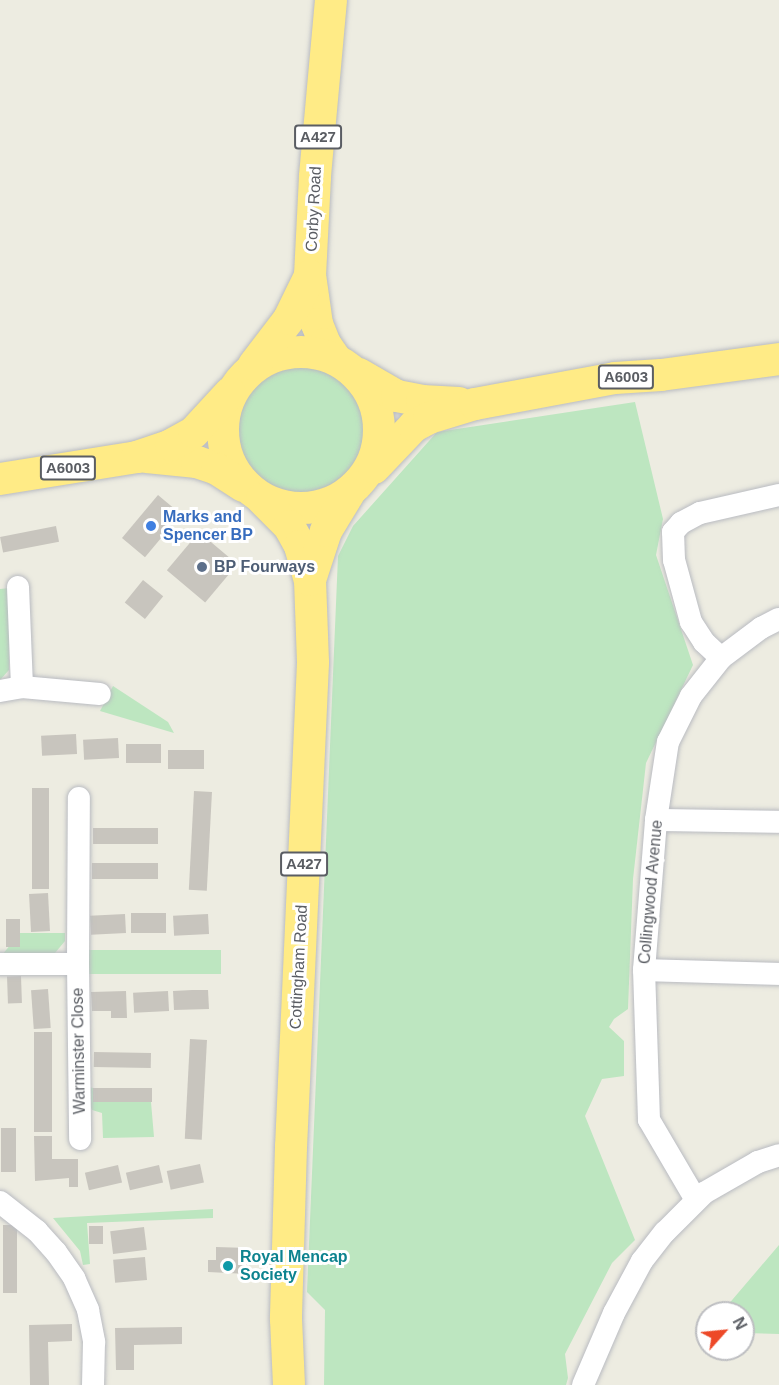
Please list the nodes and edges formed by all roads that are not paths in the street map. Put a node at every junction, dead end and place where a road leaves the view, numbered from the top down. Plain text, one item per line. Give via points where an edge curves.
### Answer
1 (331, 0) edge
2 (310, 275) junction
3 (779, 359) edge
4 (343, 364) junction
5 (245, 376) junction
6 (475, 404) junction
7 (137, 457) junction
8 (0, 479) edge
9 (356, 486) junction
10 (779, 495) edge
11 (257, 496) junction
12 (310, 580) junction
13 (18, 586) dead end
14 (779, 619) edge
15 (721, 658) junction
16 (22, 687) junction
17 (0, 691) edge
18 (100, 694) dead end
19 (79, 798) dead end
20 (656, 820) junction
21 (779, 822) edge
22 (0, 964) edge
23 (78, 964) junction
24 (644, 970) junction
25 (779, 974) edge
26 (80, 1139) dead end
27 (779, 1155) edge
28 (696, 1200) junction
29 (0, 1202) edge
30 (286, 1319) junction
31 (93, 1385) edge
32 (274, 1385) edge
33 (289, 1385) edge
34 (583, 1385) edge

1 - 2 highway, Corby Road / A427
2 - 4 highway, Corby Road / A427 via 317,324 325,344
2 - 5 highway, Corby Road / A427 via 289,320
3 - 6 highway, A6003 via 615,378
4 - 5 highway via 315,353 292,352 270,358
4 - 6 highway, A6003 via 397,396
4 - 9 highway via 370,393 377,408 380,433 375,458
5 - 7 highway, A6003 via 187,437
5 - 11 highway via 227,404 222,428 226,452 236,474
6 - 9 highway, A6003 via 429,417 414,426
7 - 8 highway, A6003
7 - 11 highway, A6003 via 197,462 223,472
9 - 11 highway via 329,504 307,509 284,507
9 - 12 highway, Cottingham Road / A427 via 326,531
10 - 15 street via 700,513 673,532 674,560 691,622
11 - 12 highway, Cottingham Road / A427 via 295,535
12 - 30 highway, Cottingham Road / A427 via 313,663
13 - 16 street
14 - 15 street, Collingwood Avenue
15 - 20 street, Collingwood Avenue via 690,696 668,742
16 - 17 street
16 - 18 street
19 - 23 street, Warminster Close
20 - 21 street
20 - 24 street, Collingwood Avenue
22 - 23 street, Warminster Close
23 - 26 street, Warminster Close
24 - 25 street
24 - 28 street, Collingwood Avenue via 649,1120
27 - 28 street via 758,1162
28 - 34 street via 642,1260
29 - 31 street via 37,1231 74,1278 88,1310 94,1342
30 - 32 highway, Cottingham Road / A427
30 - 33 highway, Cottingham Road / A427

